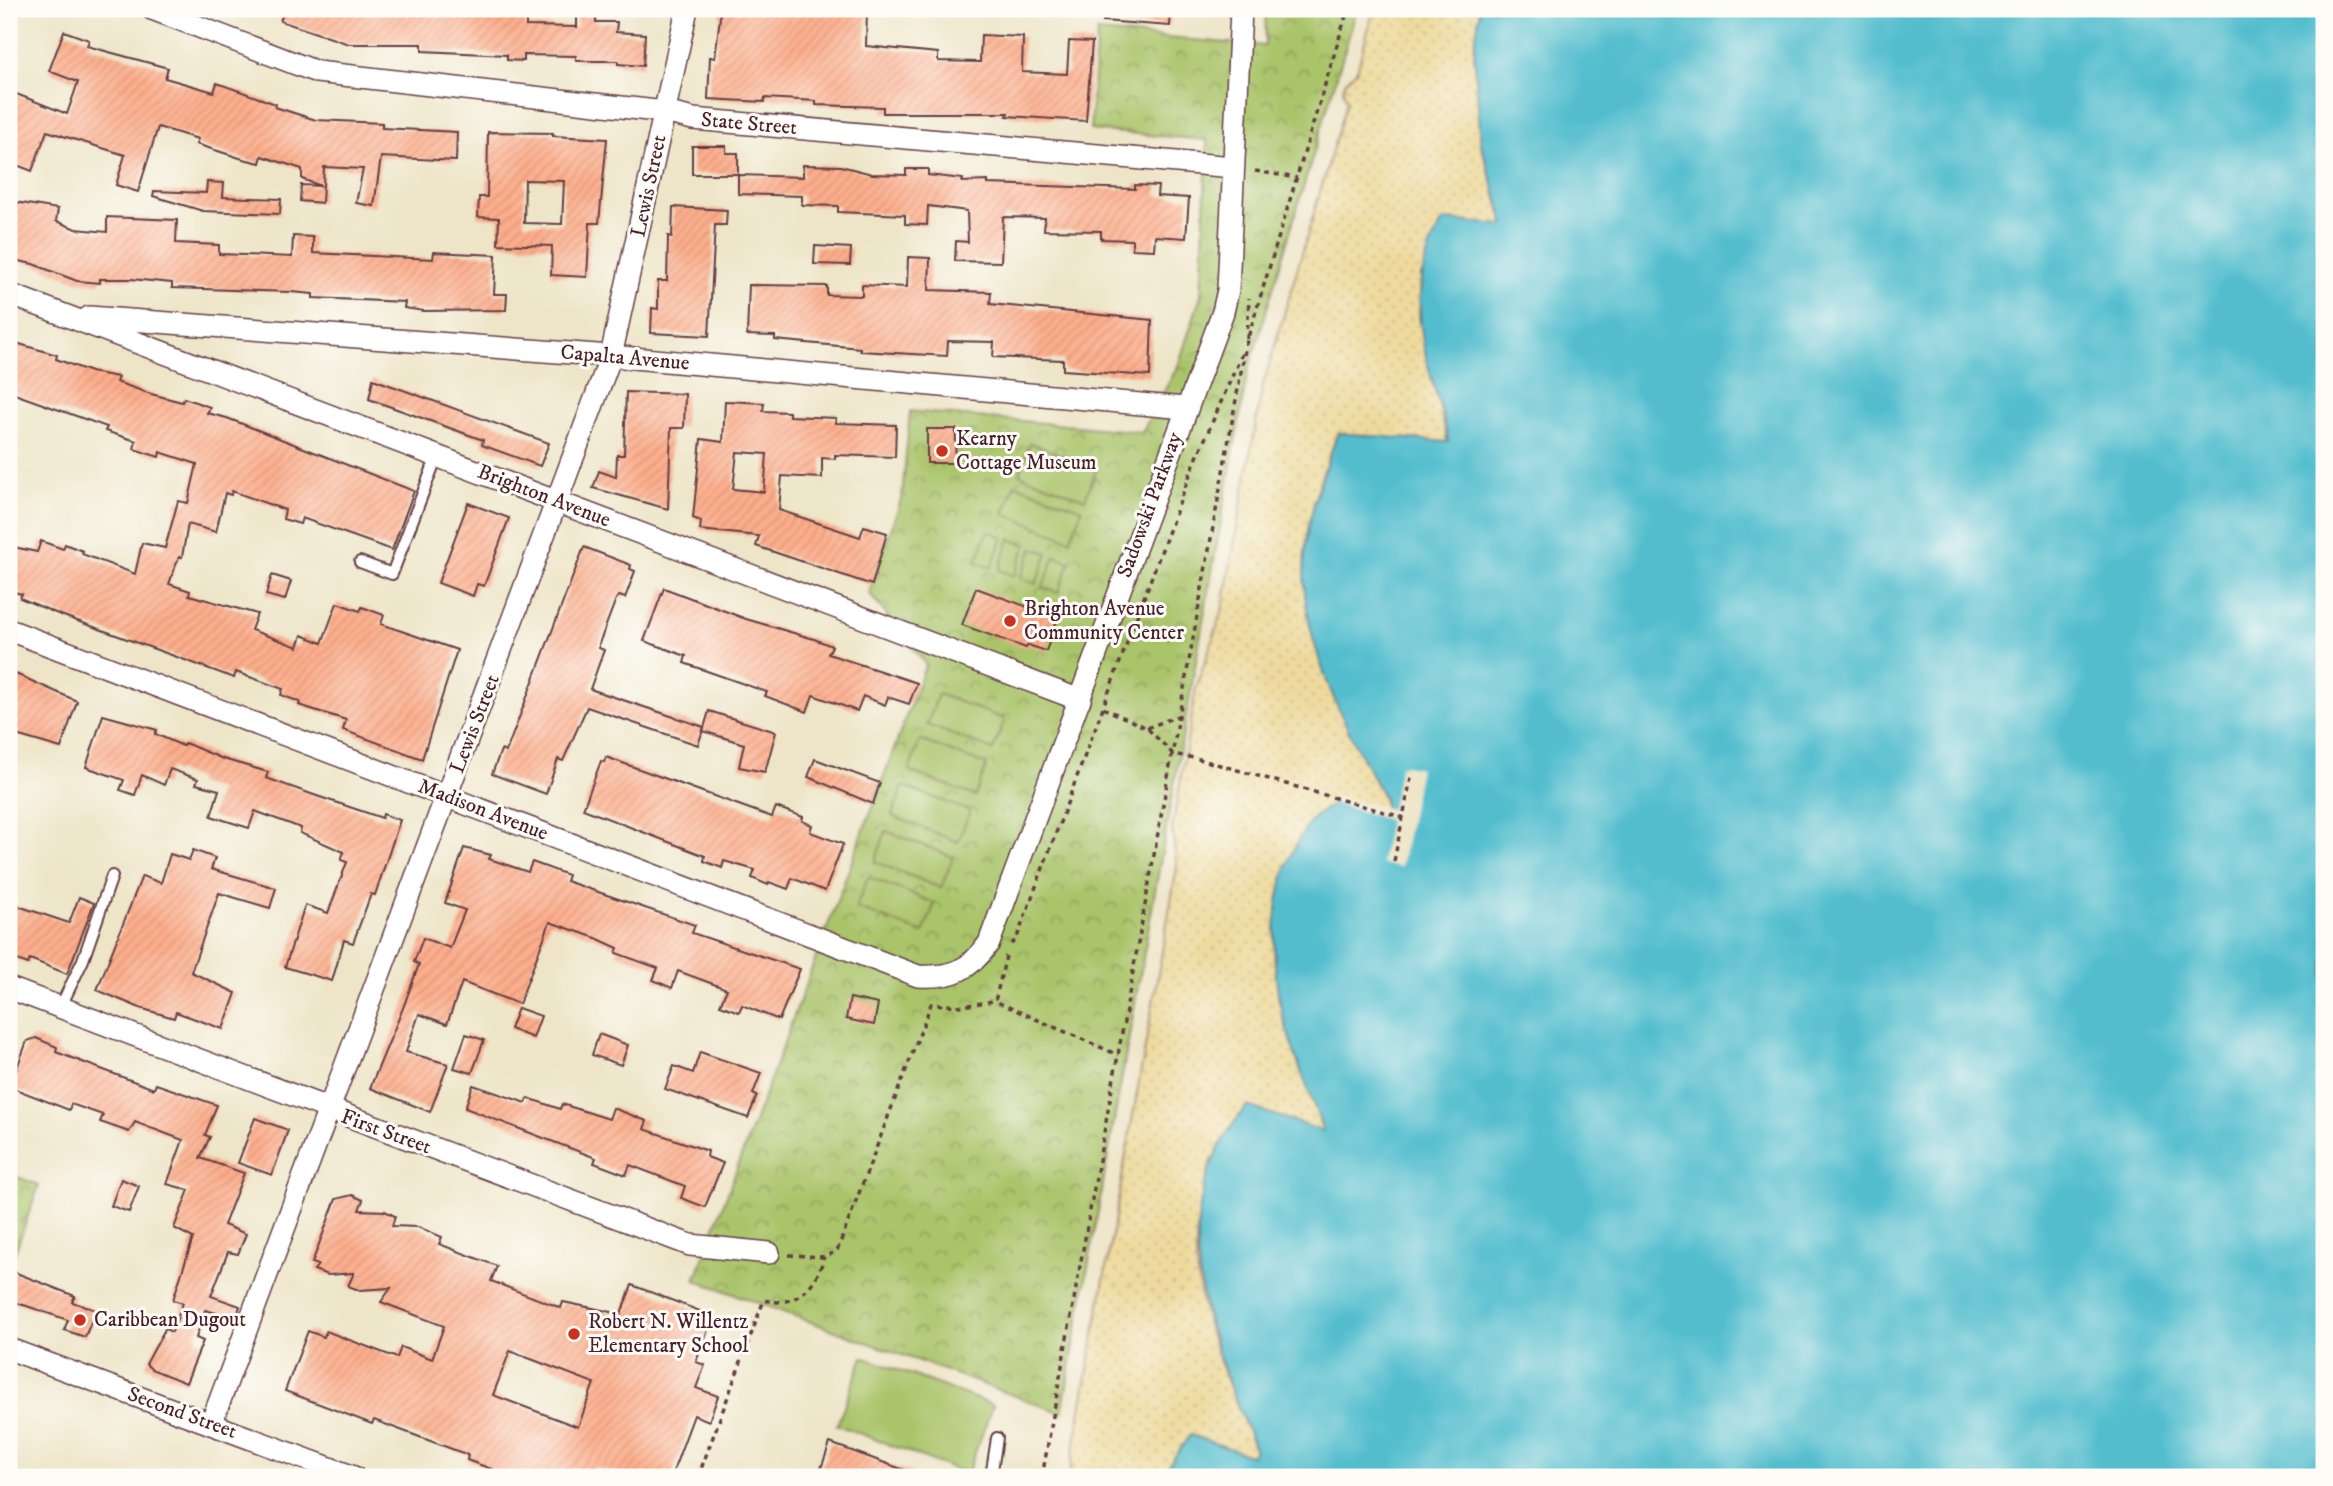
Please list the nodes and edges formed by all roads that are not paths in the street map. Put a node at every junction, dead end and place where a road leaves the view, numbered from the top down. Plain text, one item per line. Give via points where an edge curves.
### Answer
1 (152, 9) edge
2 (687, 9) edge
3 (1241, 9) edge
4 (665, 112) junction
5 (1233, 167) junction
6 (9, 294) edge
7 (64, 315) junction
8 (611, 356) junction
9 (1185, 408) junction
10 (437, 456) junction
11 (559, 502) junction
12 (360, 562) dead end
13 (9, 630) edge
14 (1080, 700) junction
15 (448, 797) junction
16 (112, 876) dead end
17 (959, 973) joint
18 (9, 988) edge
19 (60, 1008) junction
20 (329, 1111) junction
21 (769, 1253) road end
22 (9, 1349) edge
23 (211, 1424) junction
24 (997, 1438) dead end
25 (354, 1477) edge
26 (991, 1477) edge

1 - 4 street, State Street via 317,72
2 - 4 street, Lewis Street
3 - 5 street, Sadowski Parkway
4 - 5 street, State Street via 693,119
4 - 8 street, Lewis Street
5 - 9 street, Sadowski Parkway via 1228,290
6 - 7 street, Brighton Avenue
7 - 8 street, Capalta Avenue
7 - 10 street, Brighton Avenue
8 - 9 street, Capalta Avenue
8 - 11 street, Lewis Street
9 - 14 street, Sadowski Parkway
10 - 11 street, Brighton Avenue
10 - 12 lane via 392,574
11 - 14 street, Brighton Avenue
11 - 15 street, Lewis Street
13 - 15 street, Madison Avenue
14 - 17 street, Sadowski Parkway via 989,943 976,961
15 - 17 street, Madison Avenue via 918,976
15 - 20 street, Lewis Street
16 - 19 lane via 83,960
18 - 19 street, First Street
19 - 20 street, First Street
20 - 21 street, First Street via 690,1245
20 - 23 street, Lewis Street
22 - 23 street, Second Street
23 - 25 street, Second Street
24 - 26 lane

